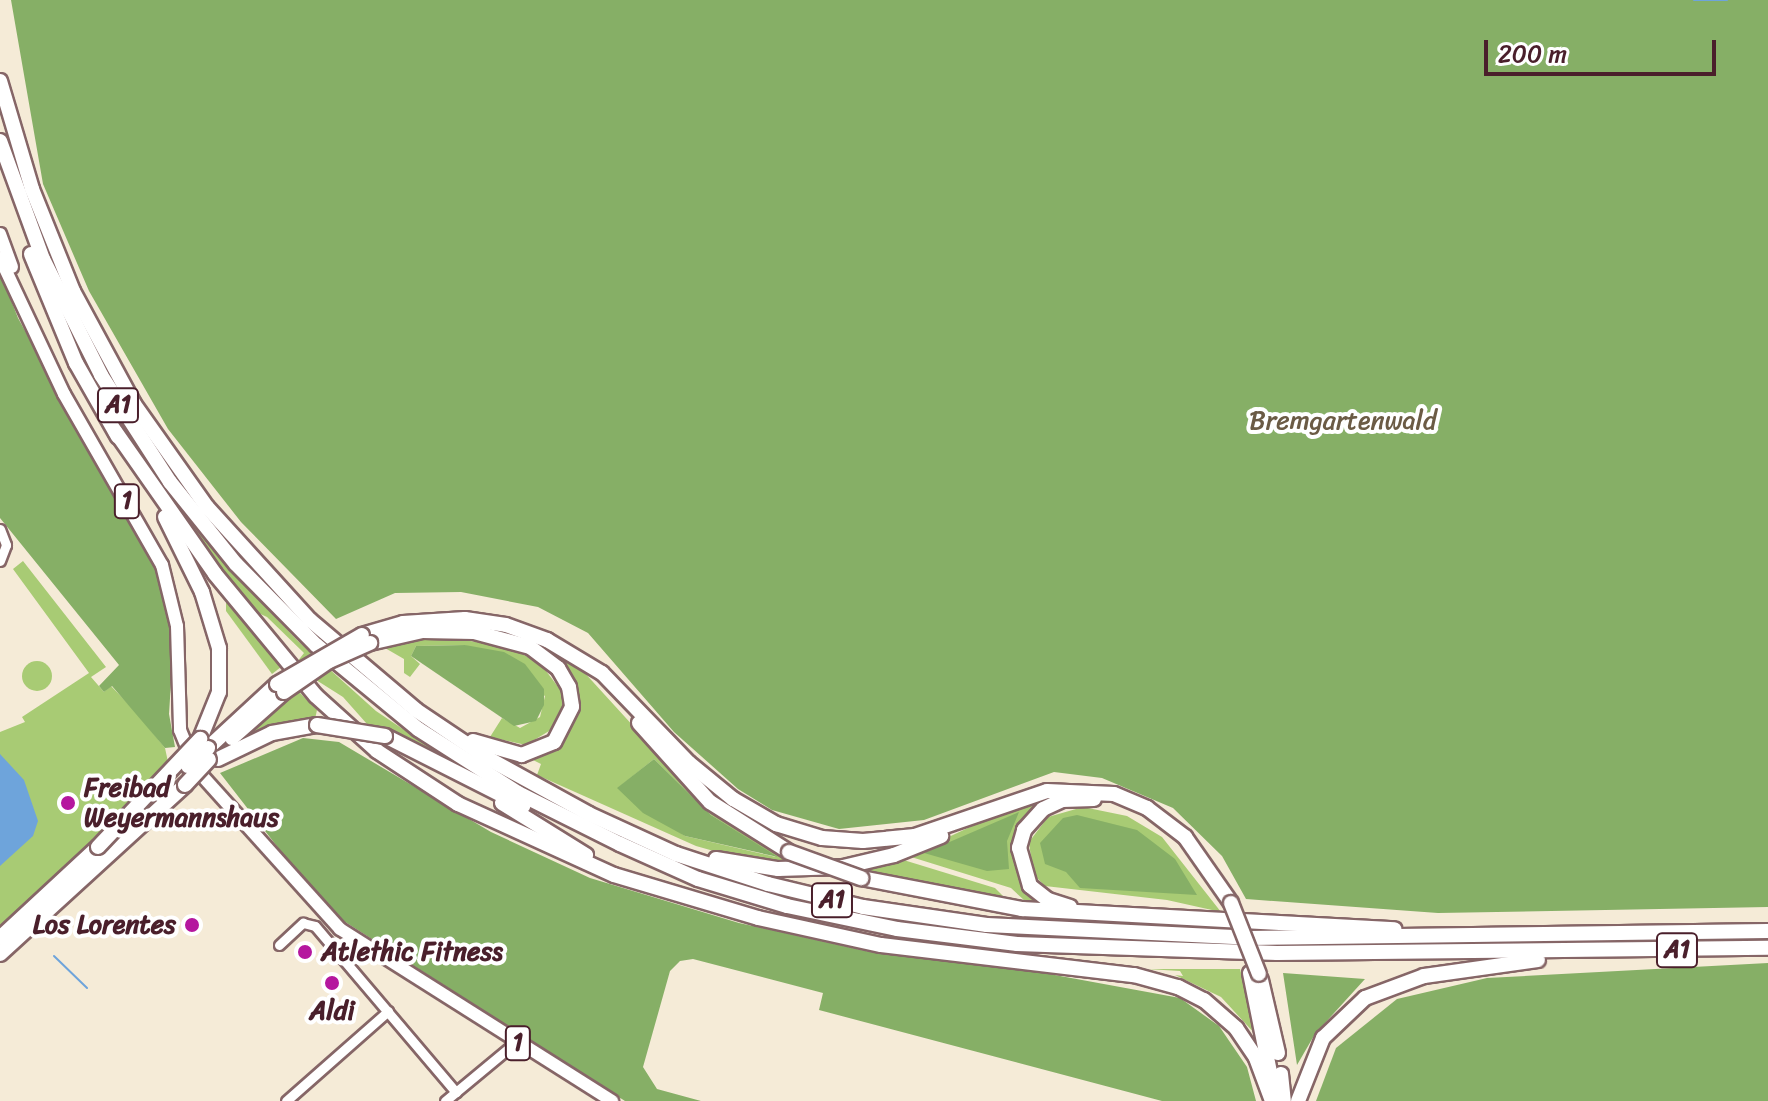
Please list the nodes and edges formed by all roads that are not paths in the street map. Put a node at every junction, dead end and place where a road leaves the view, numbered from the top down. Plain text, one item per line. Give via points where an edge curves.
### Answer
1 (0, 81) edge
2 (0, 141) edge
3 (0, 159) edge
4 (1, 242) edge
5 (2, 265) edge
6 (31, 323) junction
7 (115, 431) junction
8 (0, 529) edge
9 (2, 558) edge
10 (366, 639) junction
11 (562, 648) junction
12 (399, 696) junction
13 (210, 750) junction
14 (459, 772) junction
15 (1023, 797) junction
16 (621, 828) junction
17 (698, 879) junction
18 (1226, 902) junction
19 (721, 908) junction
20 (1122, 917) junction
21 (1768, 931) edge
22 (1471, 934) junction
23 (0, 938) edge
24 (279, 945) dead end
25 (1768, 948) edge
26 (1586, 952) junction
27 (0, 954) edge
28 (1255, 974) junction
29 (388, 1011) junction
30 (516, 1042) junction
31 (456, 1092) junction
32 (286, 1101) edge
33 (445, 1101) edge
34 (612, 1101) edge
35 (1273, 1101) edge
36 (1284, 1101) edge
37 (1298, 1101) edge

1 - 12 highway, A1 via 56,253 103,350 152,431 261,571
2 - 17 highway, A1 via 47,269 106,384 177,492 265,596 362,686 466,761 575,823
3 - 7 highway via 58,323
4 - 6 main road, 1
5 - 6 main road, 1
6 - 30 main road, 1 via 69,403 166,575 177,626 178,712 188,752 223,801 340,929
7 - 13 highway via 182,550 212,619 220,677
7 - 19 highway via 270,644 377,751 436,792 522,836 637,883
8 - 9 street via 6,545
10 - 11 highway via 403,623 465,619 506,625
10 - 12 highway via 443,630 518,642 558,668 572,707 554,742 532,753 512,754 472,740
10 - 13 highway, bridge via 280,688
11 - 15 highway via 602,673 724,793 763,817 806,834 849,841 900,839
11 - 20 highway, bridge via 613,692 710,802 789,852 861,878 979,904
12 - 16 highway, A1 via 489,759
13 - 14 highway, bridge via 317,725 385,736
13 - 23 highway, bridge
13 - 27 highway, bridge via 185,785
14 - 17 highway via 611,848 682,878
14 - 19 highway via 584,854
15 - 16 highway via 894,855 803,870 731,863
15 - 18 highway via 1091,790 1147,808 1194,846
16 - 22 highway, A1 via 768,884 941,919 1142,935 1355,939
17 - 26 highway, A1 via 848,920 1017,944 1277,953
18 - 20 highway via 1181,845 1126,807 1078,798 1036,814 1019,848 1030,886 1057,904
18 - 28 highway
19 - 35 highway via 881,945 1163,982 1204,1000 1236,1028 1256,1058
20 - 22 highway
21 - 22 highway, A1
24 - 29 street via 303,923 315,926
25 - 26 highway, A1
26 - 37 highway via 1424,976 1374,993 1352,1007 1323,1038
28 - 35 highway
28 - 36 highway via 1275,1032
29 - 31 street
29 - 32 street
30 - 31 street
30 - 34 main road, 1
31 - 33 street

